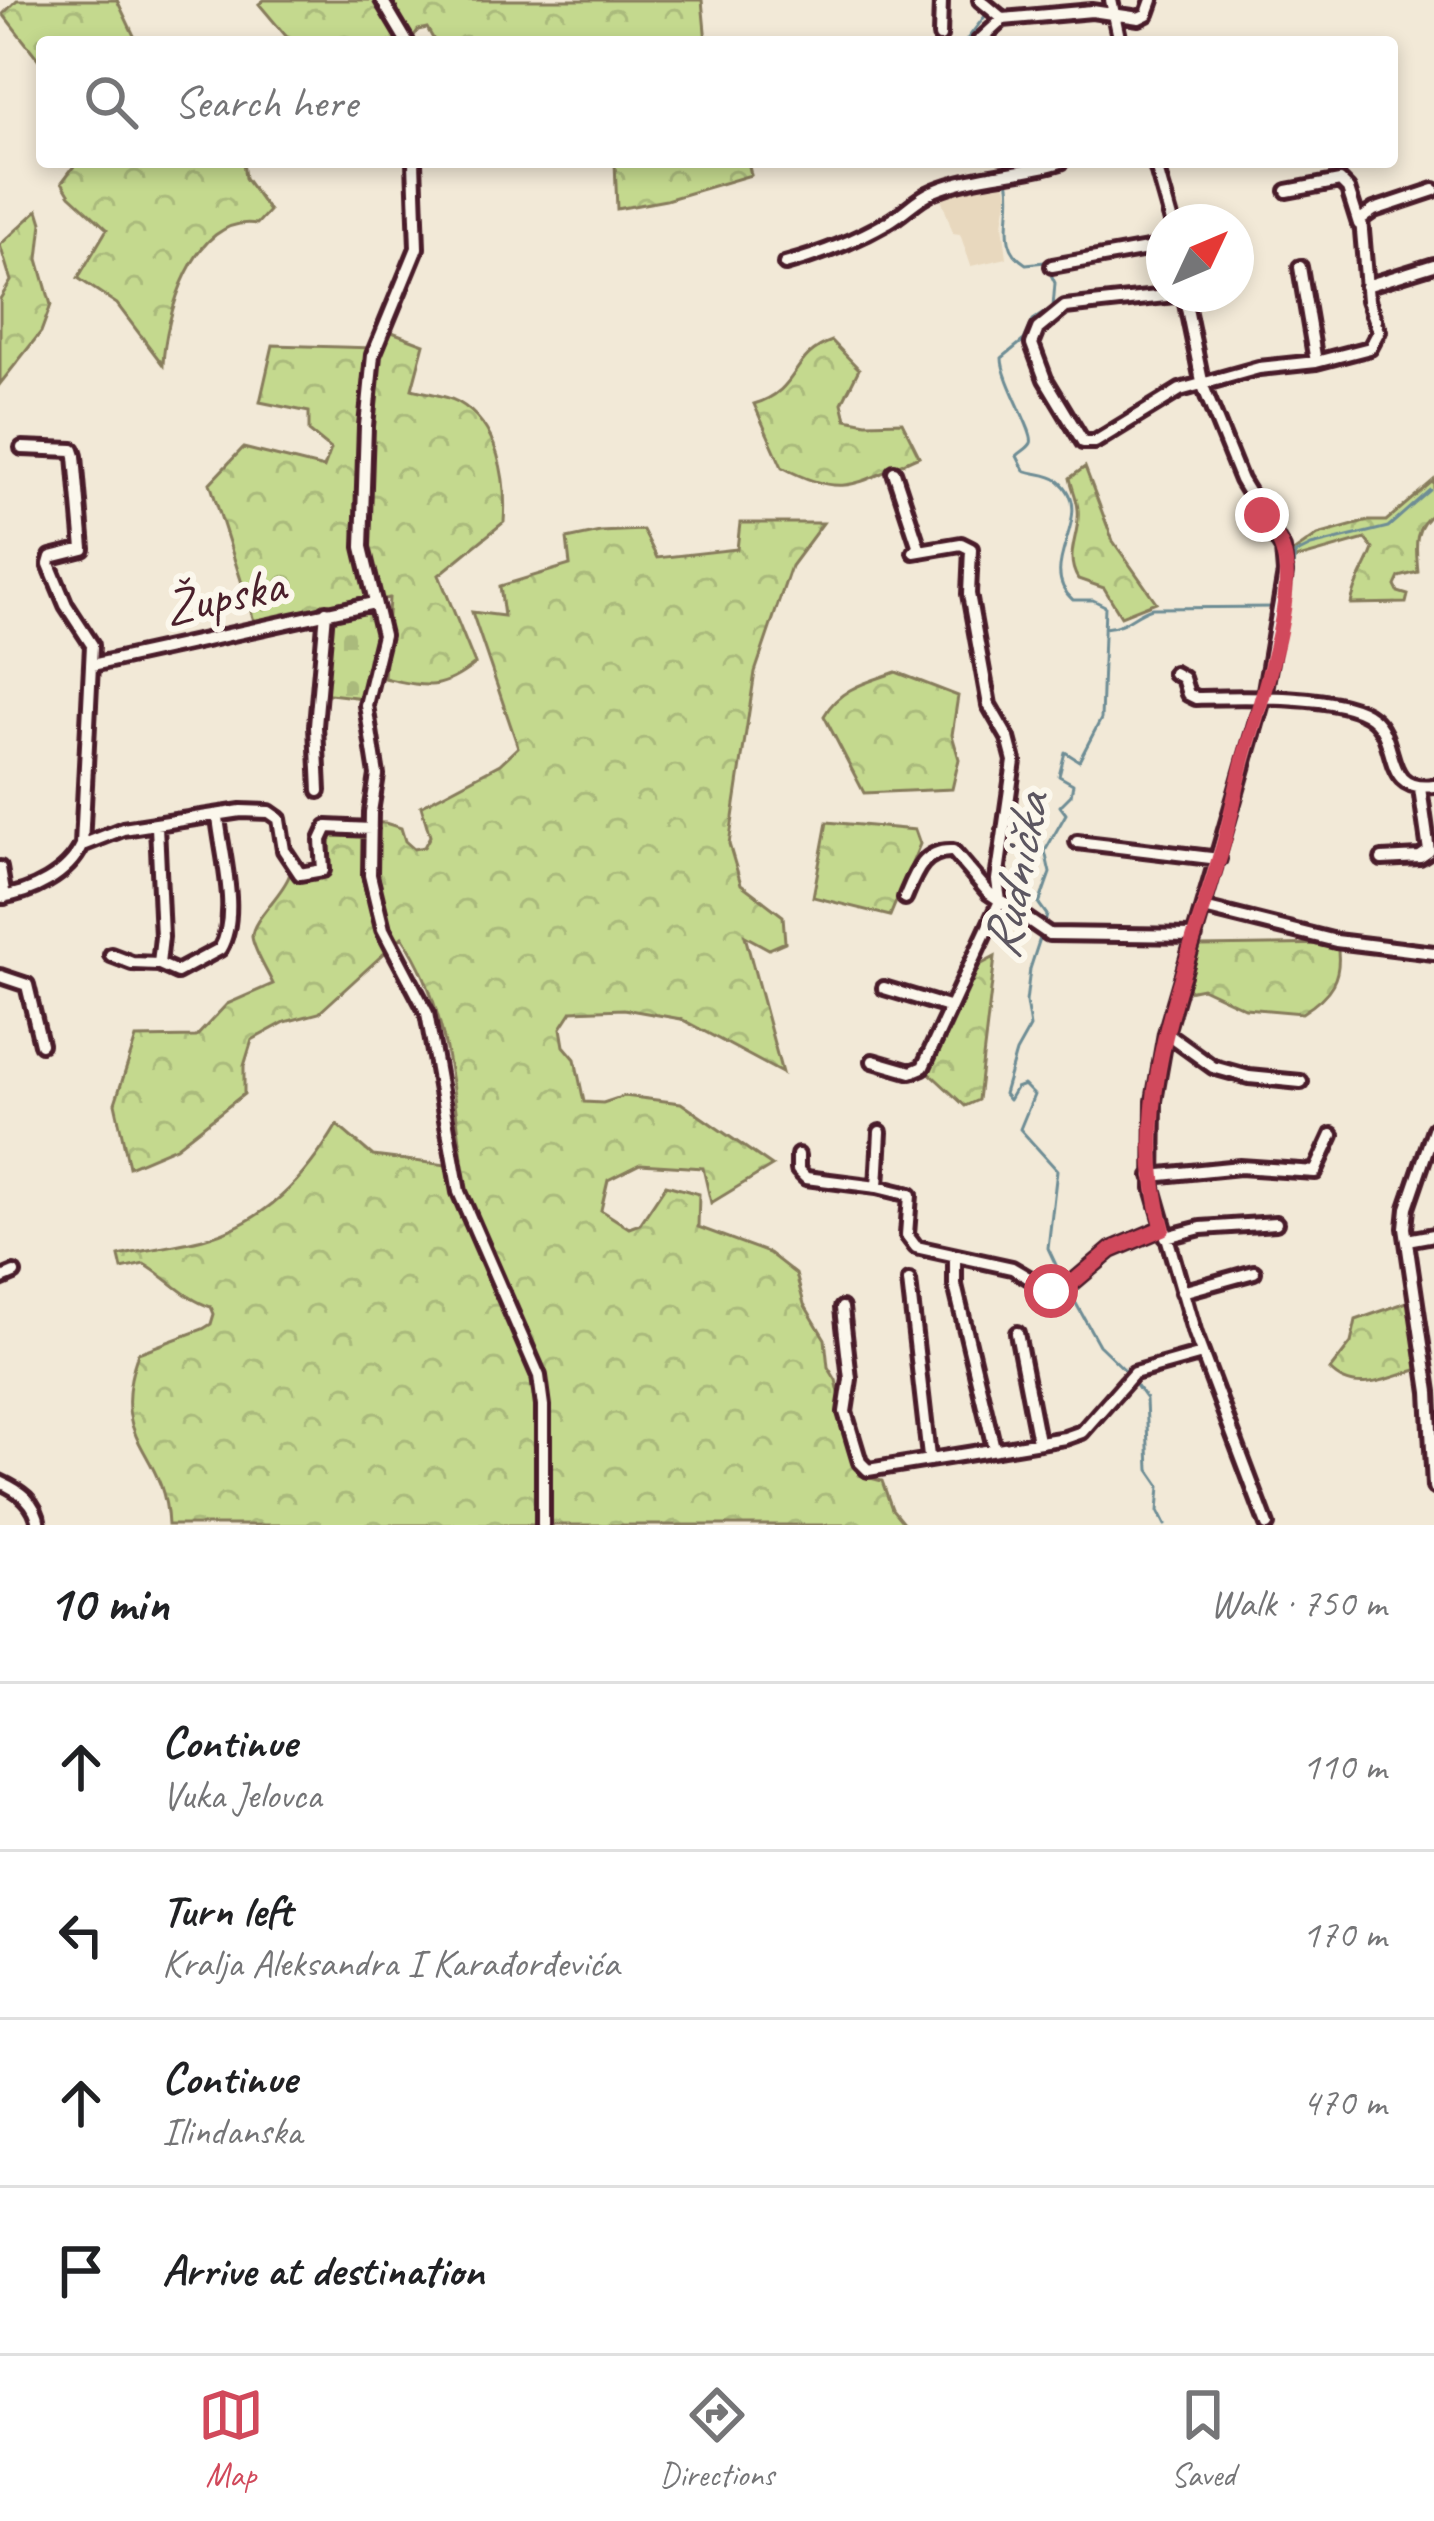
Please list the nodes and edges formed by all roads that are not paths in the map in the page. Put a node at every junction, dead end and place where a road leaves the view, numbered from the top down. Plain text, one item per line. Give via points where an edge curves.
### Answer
1 (382, 0) edge
2 (941, 0) edge
3 (1112, 0) edge
4 (1152, 0) edge
5 (990, 10) edge
6 (1113, 15) junction
7 (403, 36) edge
8 (940, 36) dead end
9 (1118, 36) edge
10 (414, 168) edge
11 (1037, 168) edge
12 (1157, 168) edge
13 (1434, 190) edge
14 (1287, 191) dead end
15 (1167, 204) edge
16 (1359, 224) junction
17 (1146, 249) edge
18 (785, 264) dead end
19 (1052, 266) dead end
20 (1434, 266) edge
21 (1300, 267) dead end
22 (1366, 286) junction
23 (1146, 298) edge
24 (1187, 312) edge
25 (1316, 362) junction
26 (1203, 386) junction
27 (22, 448) dead end
28 (894, 472) dead end
29 (374, 603) junction
30 (326, 613) junction
31 (92, 665) junction
32 (1174, 673) dead end
33 (1264, 695) junction
34 (1434, 786) edge
35 (1420, 788) junction
36 (319, 791) dead end
37 (218, 817) junction
38 (157, 826) junction
39 (371, 829) junction
40 (1077, 842) dead end
41 (82, 845) junction
42 (1219, 859) junction
43 (1382, 859) dead end
44 (0, 868) edge
45 (3, 897) edge
46 (905, 898) dead end
47 (1000, 902) junction
48 (1204, 908) junction
49 (1195, 936) junction
50 (1434, 953) edge
51 (111, 955) dead end
52 (159, 964) junction
53 (0, 976) edge
54 (884, 988) dead end
55 (949, 1007) junction
56 (1166, 1033) junction
57 (41, 1044) dead end
58 (873, 1061) dead end
59 (1301, 1082) dead end
60 (1434, 1129) edge
61 (880, 1132) dead end
62 (1332, 1135) dead end
63 (798, 1155) dead end
64 (1151, 1177) junction
65 (878, 1186) junction
66 (1276, 1223) dead end
67 (1165, 1233) junction
68 (1434, 1235) edge
69 (1407, 1240) junction
70 (955, 1257) junction
71 (1254, 1272) dead end
72 (14, 1273) dead end
73 (0, 1279) edge
74 (909, 1281) dead end
75 (1182, 1292) junction
76 (842, 1308) dead end
77 (1016, 1333) dead end
78 (1202, 1354) junction
79 (1038, 1441) junction
80 (994, 1448) junction
81 (929, 1457) junction
82 (0, 1482) edge
83 (1434, 1486) edge
84 (39, 1525) edge
85 (543, 1525) edge
86 (1267, 1525) edge

1 - 7 street
2 - 8 street
3 - 6 street
4 - 6 street via 1144,17
5 - 6 street
6 - 9 street
10 - 29 street via 417,248 373,355 366,426 362,547
11 - 18 street via 930,192 846,244
12 - 15 street
13 - 16 street via 1374,210
14 - 16 street via 1340,182
16 - 22 street
17 - 19 street
20 - 22 street
21 - 25 street
22 - 25 street via 1376,342
23 - 26 street via 1065,308 1038,329 1033,344 1045,379 1080,440
24 - 26 street
25 - 26 street
26 - 33 street via 1241,480 1284,553
27 - 31 street via 74,450 83,549 50,564 92,645
28 - 47 street via 917,551 961,544 972,554 969,594 989,705 1014,760
29 - 30 street, Župska
29 - 39 street via 383,635 366,705 376,775
30 - 31 street, Župska
30 - 36 street
31 - 41 street
32 - 33 street via 1196,698
33 - 35 street via 1370,716 1400,778
33 - 42 street
34 - 35 street
35 - 43 street via 1429,851
37 - 38 street
37 - 39 street via 275,814 300,874 323,870 327,827
37 - 52 street via 225,943 177,972
38 - 41 street
38 - 52 street
39 - 85 street via 372,893 428,1013 458,1192 539,1376
40 - 42 street
41 - 45 street via 42,884
42 - 48 street
44 - 45 street
46 - 47 street via 917,870 940,850 952,851
47 - 49 street via 1044,932
47 - 55 street
48 - 49 street
48 - 50 street via 1336,940
49 - 56 street
51 - 52 street
53 - 57 street via 27,985
54 - 55 street
55 - 58 street via 918,1072
56 - 59 street via 1226,1072
56 - 64 street
60 - 69 street via 1406,1208
61 - 65 street
62 - 64 street via 1316,1172 1240,1168
63 - 65 street via 806,1178
64 - 67 street
65 - 70 street via 910,1195 908,1241
66 - 67 street
67 - 70 street via 1111,1250 1065,1286 1044,1288 1012,1268
67 - 75 street
68 - 69 street
69 - 83 street
70 - 80 street
71 - 75 street
72 - 73 street
74 - 81 street
75 - 78 street
76 - 81 street via 845,1412 860,1462 868,1470
77 - 79 street
78 - 79 street via 1131,1375 1082,1432
78 - 86 street
79 - 80 street
80 - 81 street
82 - 84 street via 26,1498

